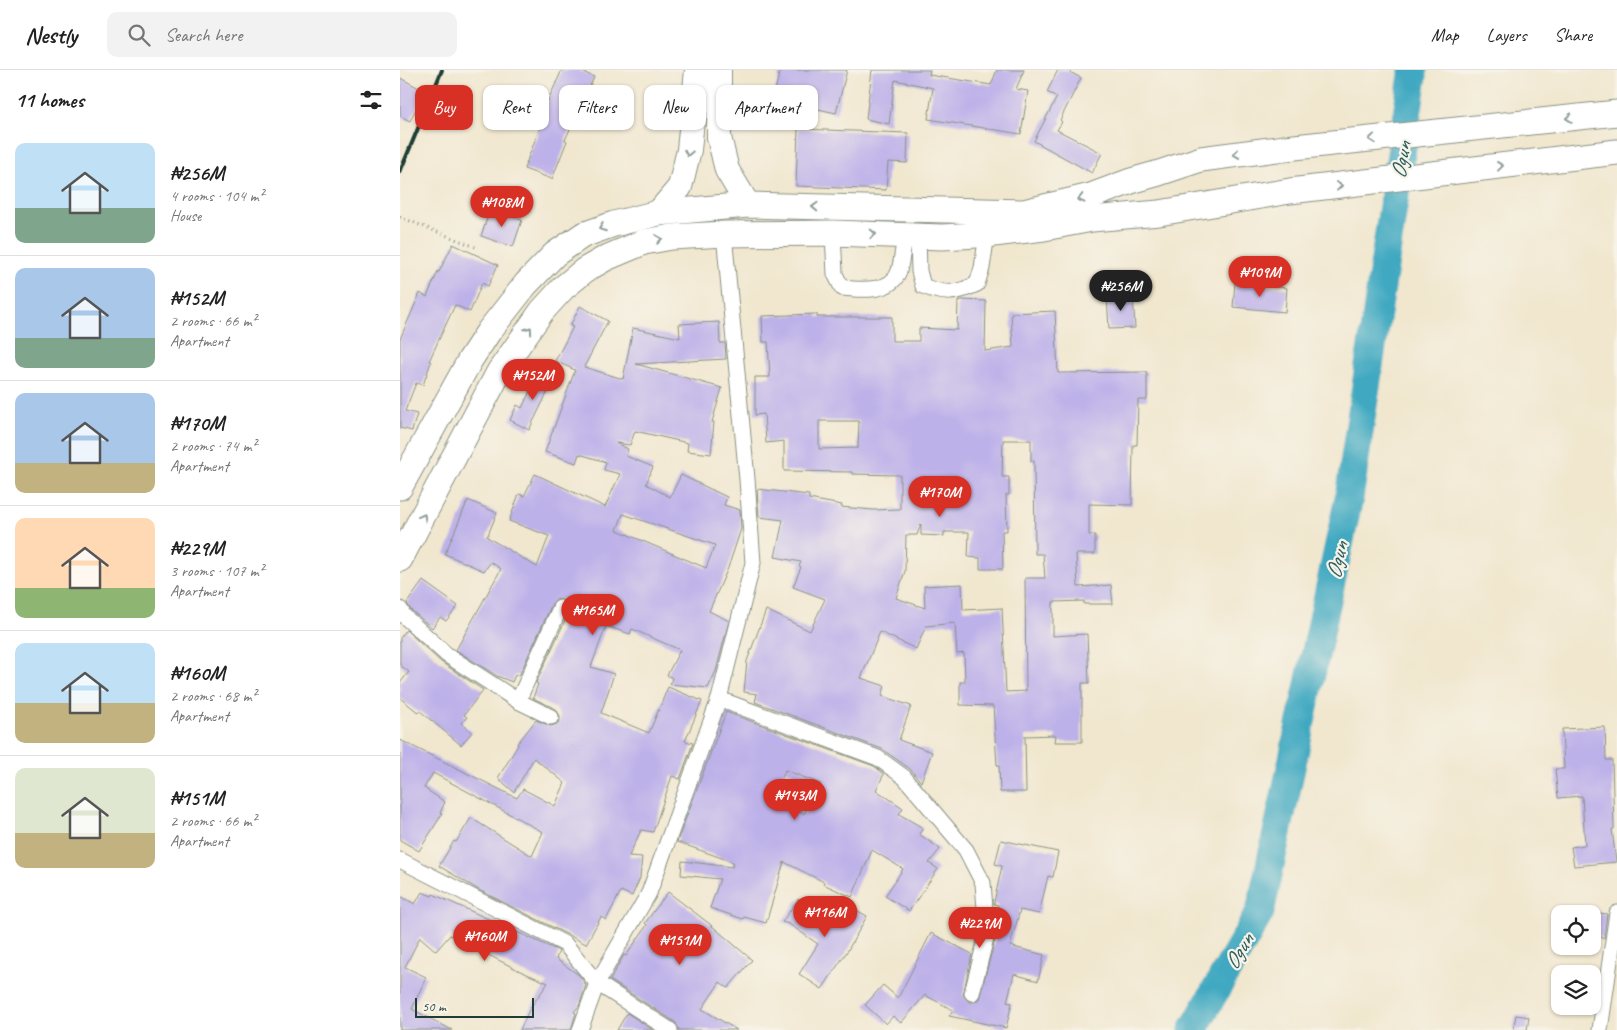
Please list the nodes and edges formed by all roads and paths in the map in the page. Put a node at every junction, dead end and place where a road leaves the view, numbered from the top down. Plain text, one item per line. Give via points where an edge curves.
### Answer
1 (697, 70) edge
2 (720, 70) edge
3 (1617, 113) edge
4 (1617, 152) edge
5 (748, 205) junction
6 (658, 212) junction
7 (400, 217) edge
8 (833, 233) junction
9 (724, 234) junction
10 (987, 234) junction
11 (912, 236) junction
12 (478, 248) dead end
13 (419, 453) junction
14 (450, 467) junction
15 (400, 487) edge
16 (400, 559) edge
17 (560, 608) dead end
18 (400, 609) edge
19 (719, 699) junction
20 (518, 701) junction
21 (551, 717) dead end
22 (400, 860) edge
23 (1617, 913) edge
24 (597, 983) junction
25 (972, 993) dead end
26 (580, 1030) edge
27 (670, 1030) edge
28 (1600, 1030) edge

1 -> 6 main road via 689,150 680,187
2 - 5 main road via 719,137 727,170
3 -> 5 highway via 1201,159 1091,196 1024,212
10 -> 4 highway via 1159,213 1290,192
5 - 6 highway
6 -> 13 highway via 583,236 555,254 526,284 489,332
7 - 12 path
8 - 9 highway
8 -> 11 highway
8 - 11 street via 835,274 842,288 865,290 886,286 898,273
14 -> 9 highway via 499,372 542,311 563,288 606,258 644,242
9 - 19 street via 753,562
10 - 11 highway
10 - 11 street via 977,284 959,292 936,291 923,286
13 - 14 highway
13 - 15 highway
16 -> 14 highway
17 - 20 street
18 - 20 street via 447,655
19 - 24 street via 649,893
19 - 25 street via 878,758 904,777 966,850 983,883 987,934
20 - 21 street
22 - 24 street via 565,944
23 - 28 street
24 - 26 street
24 - 27 street

